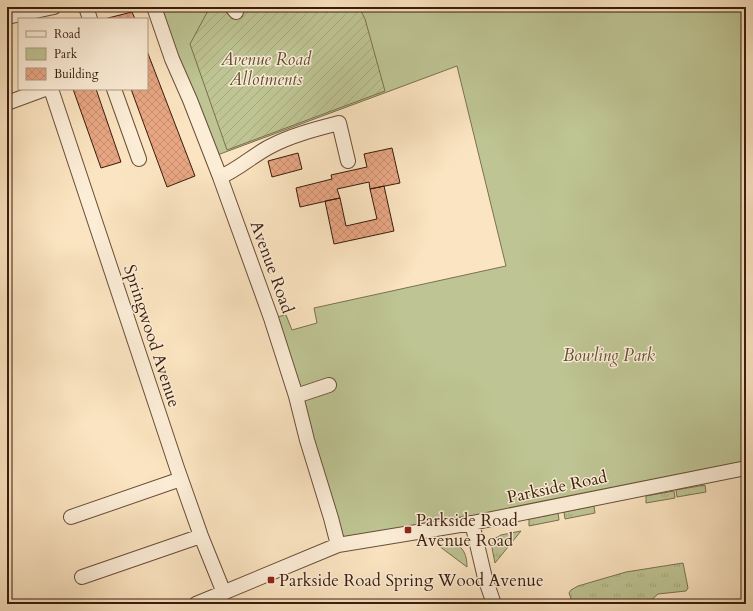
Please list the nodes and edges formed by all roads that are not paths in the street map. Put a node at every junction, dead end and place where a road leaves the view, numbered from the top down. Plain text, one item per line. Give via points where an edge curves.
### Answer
1 (54, 7) edge
2 (86, 7) edge
3 (154, 7) edge
4 (7, 16) edge
5 (27, 16) edge
6 (90, 18) edge
7 (43, 90) edge
8 (51, 90) edge
9 (114, 90) edge
10 (7, 103) edge
11 (139, 159) dead end
12 (348, 161) dead end
13 (220, 177) junction
14 (329, 385) dead end
15 (296, 396) junction
16 (746, 468) edge
17 (181, 479) junction
18 (71, 518) dead end
19 (472, 523) junction
20 (201, 536) junction
21 (338, 545) junction
22 (82, 577) dead end
23 (224, 592) junction
24 (196, 604) edge
25 (494, 604) edge

1 - 5 street
2 - 6 street
3 - 13 street, Avenue Road via 172,59
4 - 5 street
7 - 10 street
8 - 17 street, Springwood Avenue
9 - 11 street
12 - 13 street via 339,123 293,136 270,146
13 - 15 street, Avenue Road
14 - 15 street
15 - 21 street, Avenue Road
16 - 19 street, Parkside Road
17 - 18 street
17 - 20 street, Springwood Avenue
19 - 21 street, Parkside Road
19 - 25 street via 484,578
20 - 22 street
20 - 23 street, Springwood Avenue
21 - 23 street, Parkside Road
23 - 24 street, Parkside Road

